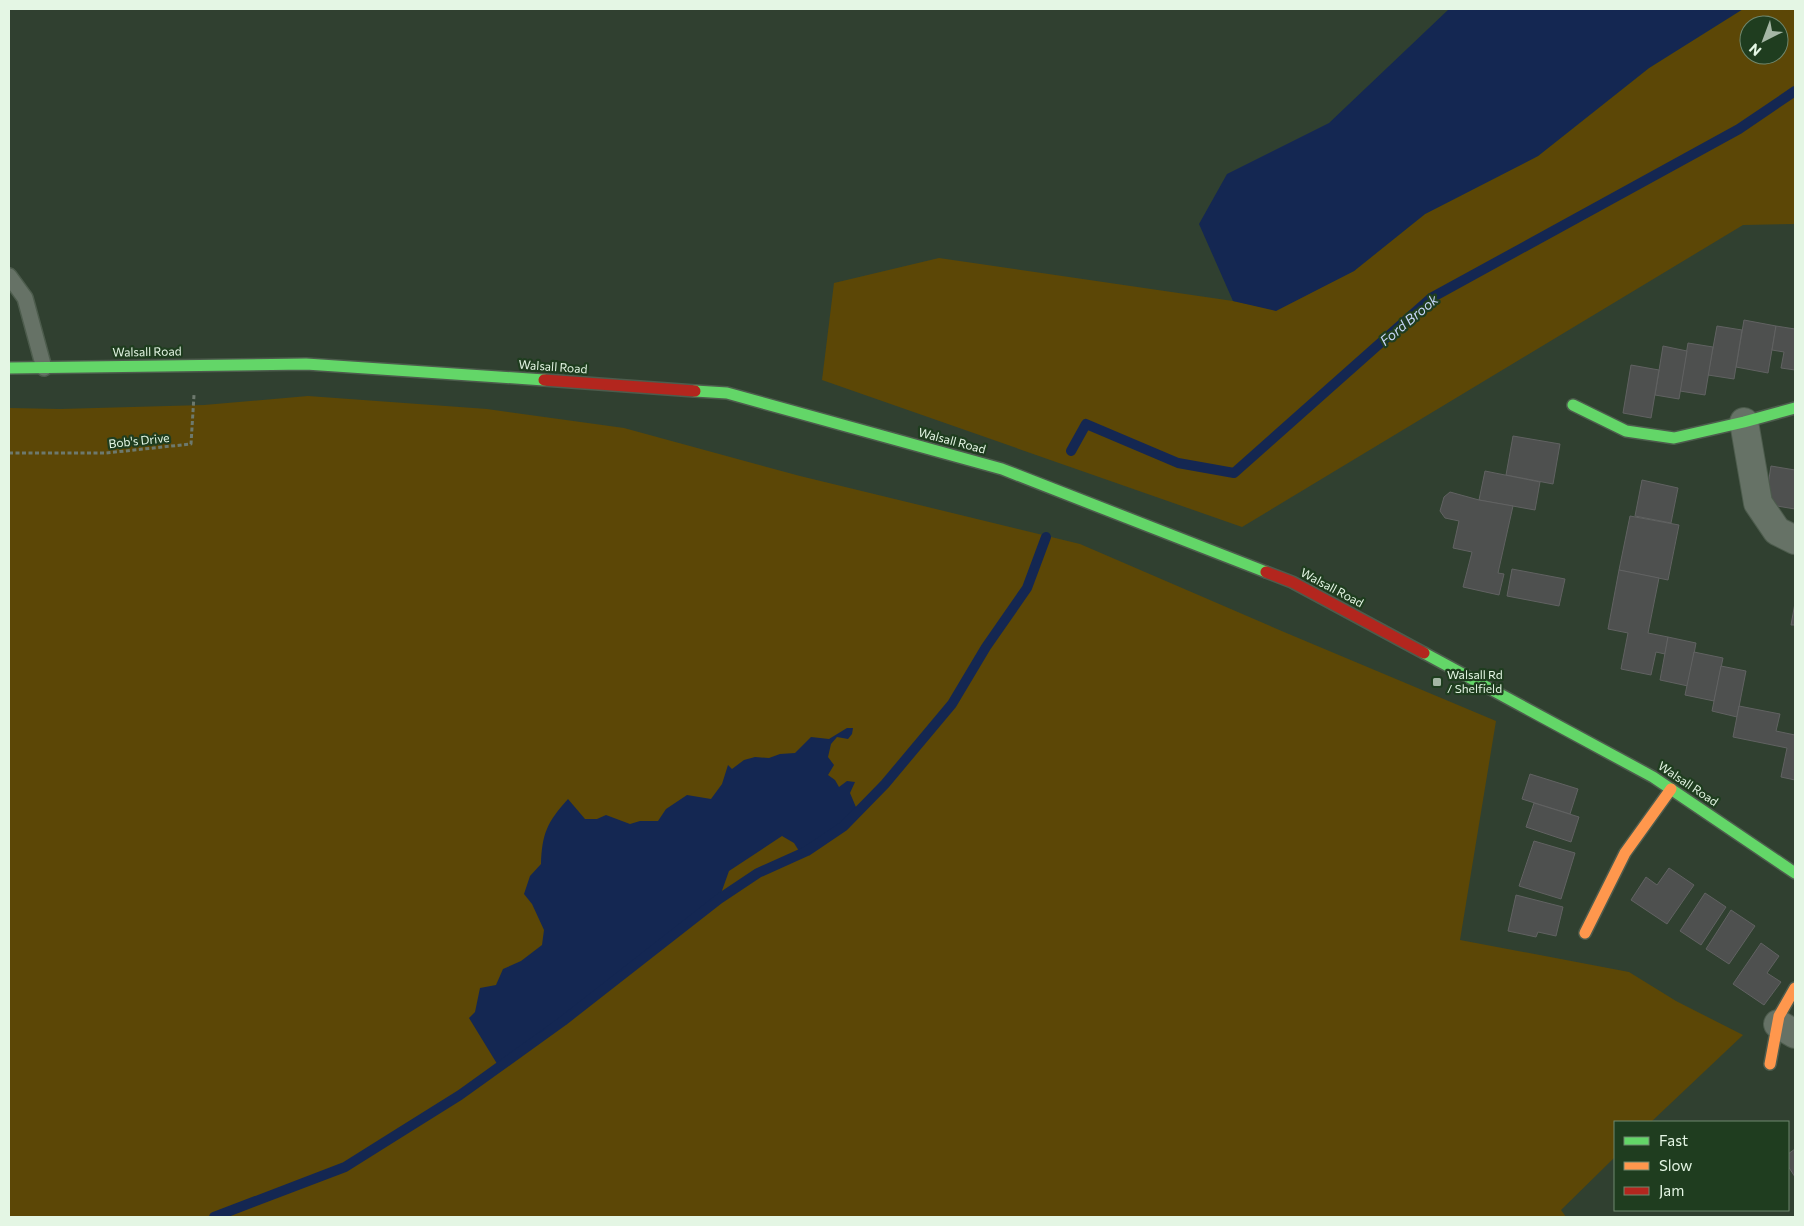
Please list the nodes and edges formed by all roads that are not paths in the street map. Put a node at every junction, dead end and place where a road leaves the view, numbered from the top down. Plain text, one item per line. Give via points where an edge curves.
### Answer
1 (9, 276) edge
2 (9, 368) edge
3 (44, 368) junction
4 (1573, 405) dead end
5 (1795, 408) edge
6 (1744, 422) junction
7 (1795, 540) edge
8 (1671, 789) junction
9 (1795, 873) edge
10 (1585, 933) dead end
11 (1795, 988) edge
12 (1786, 1029) edge
13 (1770, 1064) dead end

1 - 3 lane via 25,298
2 - 3 main road, Walsall Road
3 - 8 main road, Walsall Road via 306,364 727,394 1002,469 1292,582
4 - 6 main road via 1626,431 1674,438
5 - 6 main road
6 - 7 street via 1758,503 1777,531
8 - 9 main road, Walsall Road
8 - 10 main road via 1625,853
11 - 12 main road via 1779,1016
12 - 13 main road

